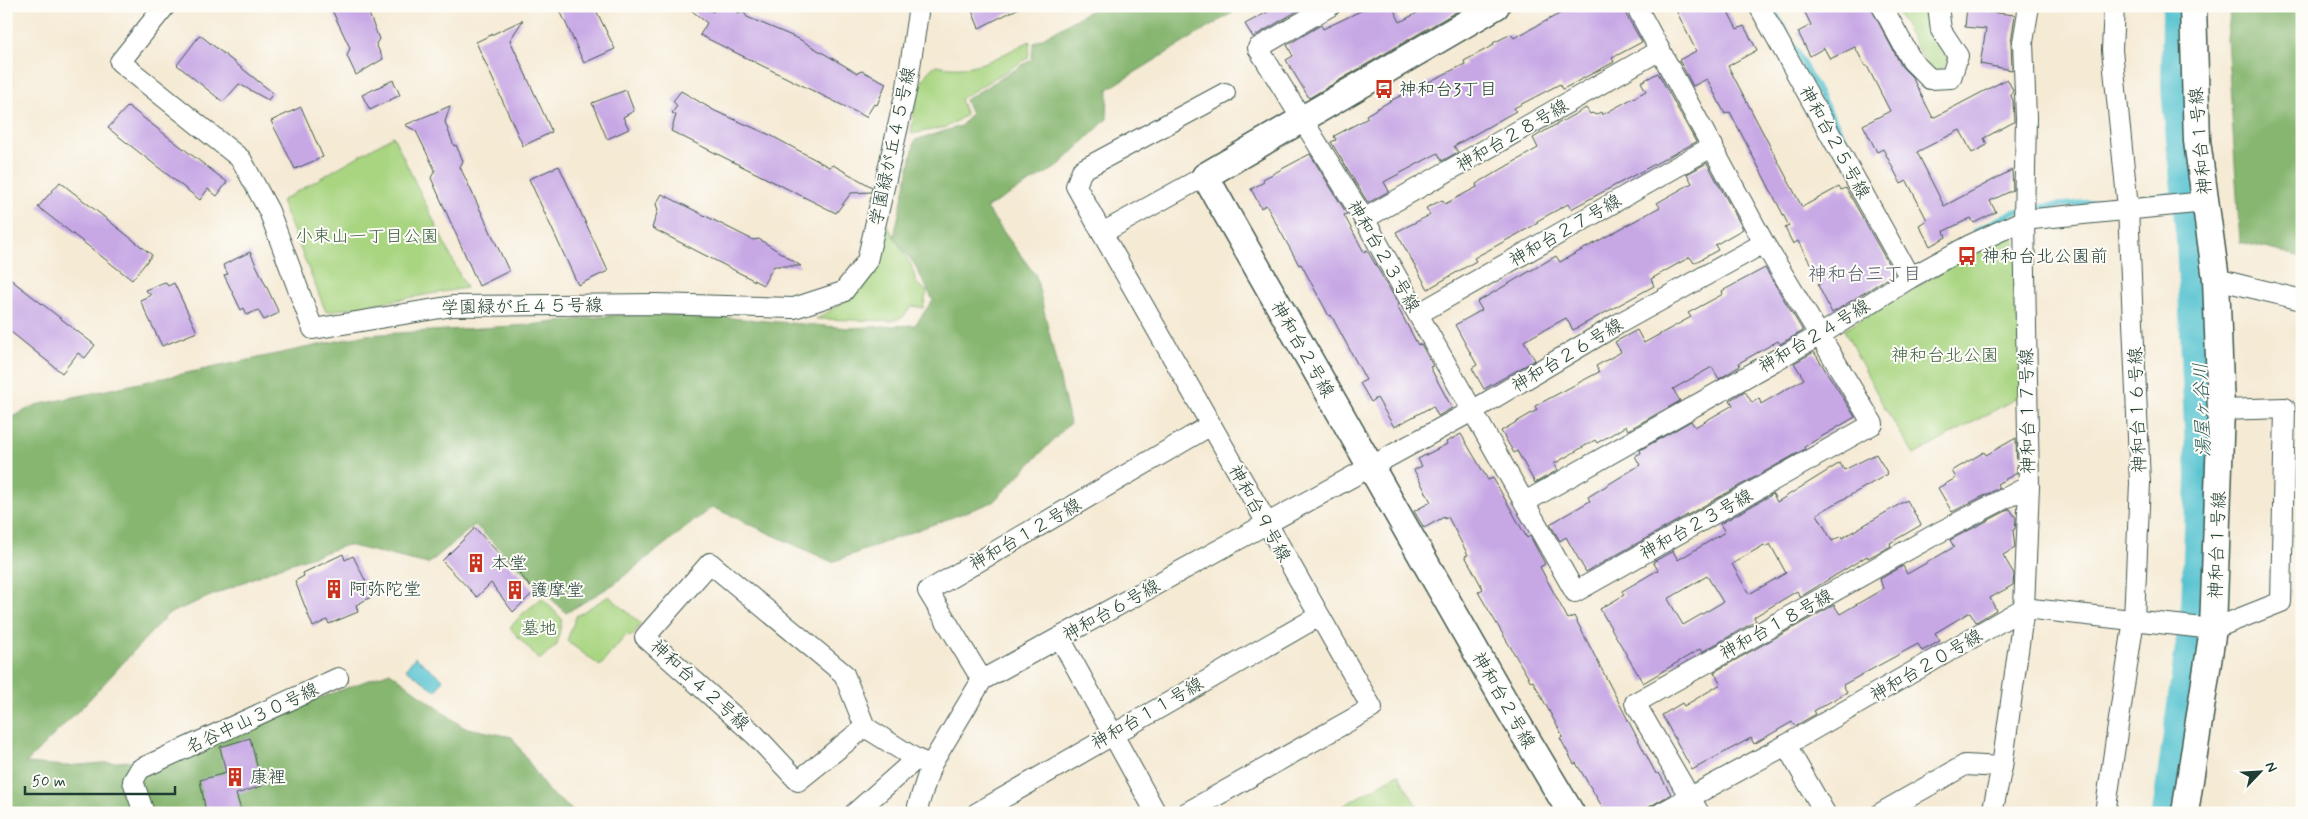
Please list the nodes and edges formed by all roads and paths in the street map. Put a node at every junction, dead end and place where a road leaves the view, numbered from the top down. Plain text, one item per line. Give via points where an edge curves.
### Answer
1 (165, 6) edge
2 (919, 6) edge
3 (1330, 6) edge
4 (1496, 6) edge
5 (1636, 6) edge
6 (1759, 6) edge
7 (1882, 6) edge
8 (1938, 6) edge
9 (2029, 6) edge
10 (2114, 6) edge
11 (2193, 6) edge
12 (1660, 50) junction
13 (1225, 93) dead end
14 (1302, 121) junction
15 (1713, 146) junction
16 (1205, 176) junction
17 (2196, 202) junction
18 (2128, 208) junction
19 (1364, 219) junction
20 (2024, 220) junction
21 (1102, 234) junction
22 (1764, 243) junction
23 (1910, 278) junction
24 (2216, 279) junction
25 (2302, 300) edge
26 (1418, 314) junction
27 (1820, 335) junction
28 (2221, 410) junction
29 (1472, 411) junction
30 (1211, 425) junction
31 (1371, 467) junction
32 (2029, 486) junction
33 (1525, 502) junction
34 (1266, 524) junction
35 (2024, 608) junction
36 (1319, 616) junction
37 (2134, 619) junction
38 (2213, 629) junction
39 (1060, 638) junction
40 (338, 678) dead end
41 (982, 680) junction
42 (865, 727) junction
43 (1112, 734) junction
44 (1786, 745) junction
45 (924, 762) junction
46 (2002, 767) junction
47 (1695, 805) edge
48 (144, 813) edge
49 (855, 813) edge
50 (919, 813) edge
51 (977, 813) edge
52 (1156, 813) edge
53 (1186, 813) edge
54 (1571, 813) edge
55 (1661, 813) edge
56 (1826, 813) edge
57 (1881, 813) edge
58 (1992, 813) edge
59 (2105, 813) edge
60 (2185, 813) edge

1 - 2 street, 学園緑が丘４５号線 via 120,62 242,159 269,211 313,329 453,306 645,304 794,308 843,292 867,261 907,87
3 - 14 street, 神和台２３号線 via 1258,48
4 - 14 street
5 - 12 street, 神和台２３号線
6 - 23 street, 神和台２５号線
7 - 8 street via 1912,61 1930,79 1951,78 1958,56 1941,30
9 - 20 street, 神和台１７号線 via 2024,42
10 - 18 street, 神和台１６号線 via 2112,50
11 - 17 street, 神和台１号線
12 - 15 street, 神和台２３号線
12 - 19 street, 神和台２８号線
13 - 21 street, 神和台９号線 via 1082,170 1076,186
14 - 16 street
14 - 19 street, 神和台２３号線
15 - 22 street, 神和台２３号線
15 - 26 street, 神和台２７号線
16 - 21 street
16 - 31 street, 神和台２号線
17 - 18 street, 神和台２４号線
17 - 24 street, 神和台１号線
18 - 20 street, 神和台２４号線
18 - 37 street, 神和台１６号線 via 2140,483
19 - 26 street, 神和台２３号線
20 - 23 street, 神和台２４号線
20 - 32 street, 神和台１７号線
21 - 30 street, 神和台９号線
22 - 27 street, 神和台２３号線
22 - 29 street, 神和台２６号線 via 1618,324
23 - 27 street, 神和台２４号線
24 - 25 street
24 - 28 street, 神和台１号線
26 - 29 street, 神和台２３号線
27 - 33 street, 神和台２４号線
27 - 33 street, 神和台２３号線 via 1873,424 1865,429 1575,592
28 - 38 street, 神和台１号線
28 - 38 street via 2285,408 2281,602
29 - 31 street, 神和台２６号線
29 - 33 street, 神和台２３号線
30 - 34 street, 神和台９号線
30 - 41 street, 神和台１２号線 via 928,591
31 - 34 street, 神和台６号線
31 - 54 street, 神和台２号線
32 - 35 street, 神和台１７号線
32 - 47 street, 神和台１８号線 via 1936,534 1635,703
34 - 36 street, 神和台９号線
34 - 39 street, 神和台６号線
35 - 37 street
35 - 44 street, 神和台２０号線
35 - 46 street, 神和台１７号線
36 - 43 street, 神和台１１号線
36 - 53 street, 神和台９号線 via 1372,708
37 - 38 street
37 - 59 street, 神和台１６号線
38 - 60 street, 神和台１号線
39 - 41 street, 神和台６号線
39 - 43 street
40 - 48 street, 名谷中山３０号線 via 140,770 133,781
41 - 45 street
42 - 42 street, 神和台４２号線 via 798,781 755,735 645,637 710,562 844,674
42 - 45 street
43 - 51 street, 神和台１１号線
43 - 52 street
44 - 47 street, 神和台２０号線
44 - 56 street
45 - 49 street
45 - 50 street
46 - 57 street via 1965,765
46 - 58 street, 神和台１７号線
47 - 55 street, 神和台２０号線

